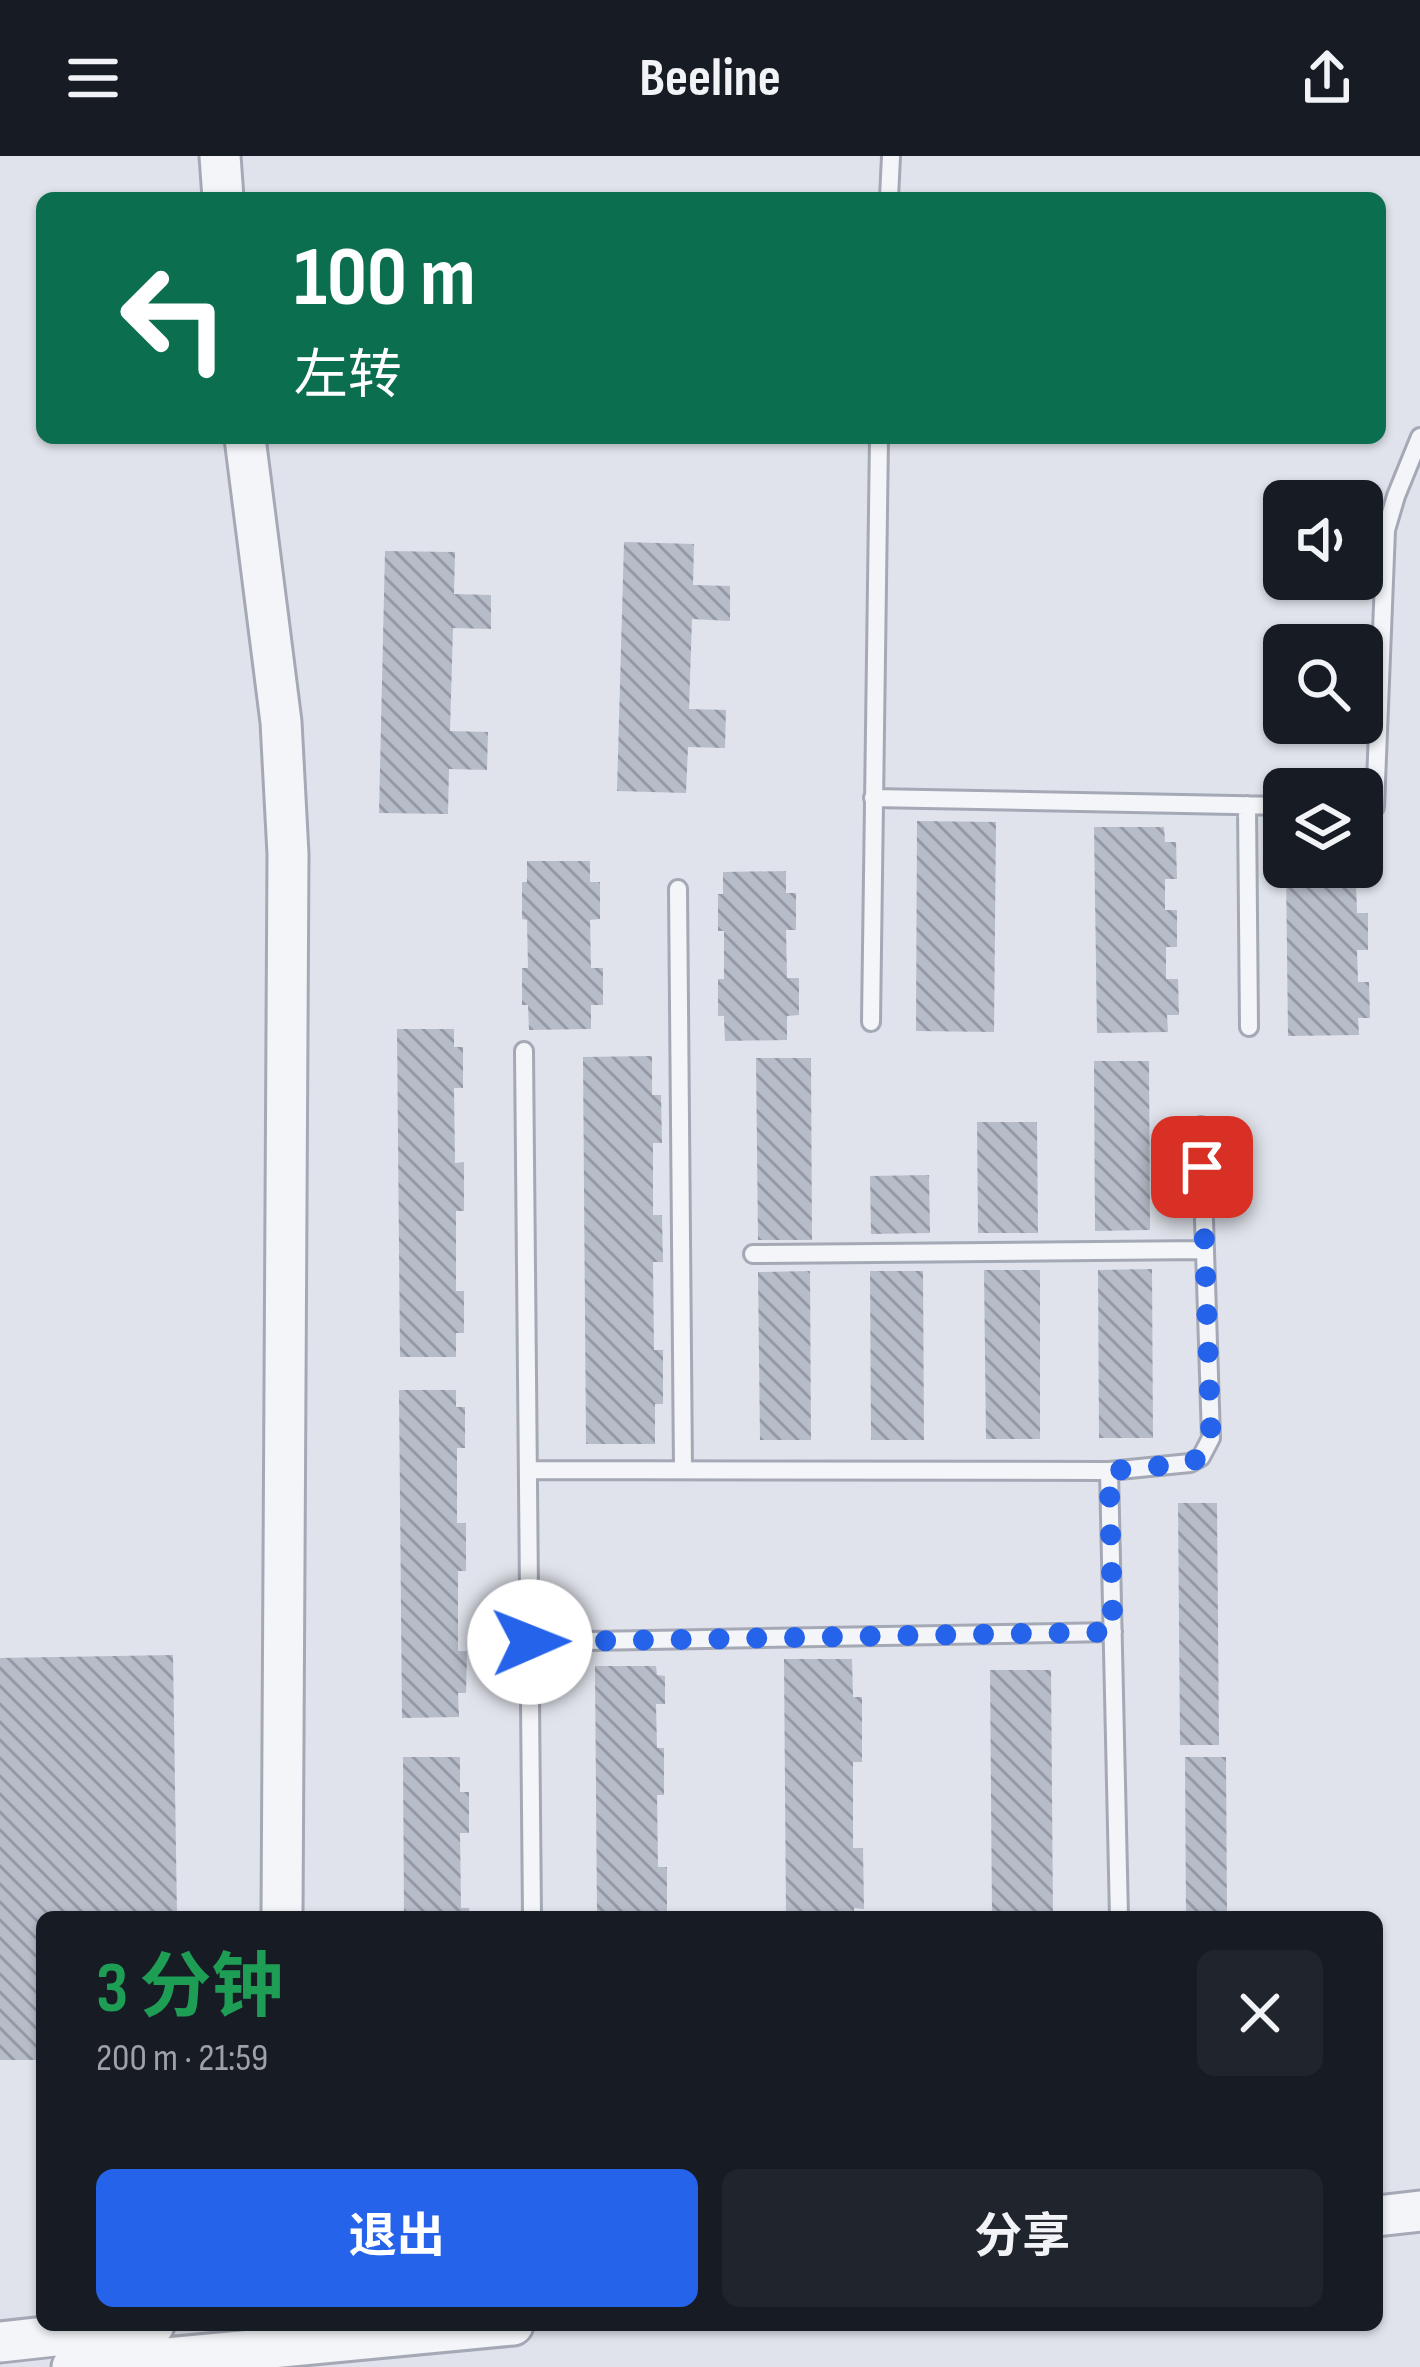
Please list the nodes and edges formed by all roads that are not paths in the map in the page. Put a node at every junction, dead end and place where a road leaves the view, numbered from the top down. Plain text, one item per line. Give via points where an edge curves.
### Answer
1 (220, 156) edge
2 (891, 156) edge
3 (223, 192) edge
4 (889, 192) edge
5 (1420, 437) edge
6 (245, 444) edge
7 (879, 444) edge
8 (1377, 768) edge
9 (873, 798) junction
10 (1247, 805) junction
11 (1263, 805) edge
12 (678, 889) dead end
13 (871, 1022) dead end
14 (1249, 1027) dead end
15 (524, 1051) dead end
16 (1201, 1126) dead end
17 (1205, 1250) junction
18 (753, 1254) dead end
19 (528, 1469) junction
20 (683, 1470) junction
21 (1109, 1471) junction
22 (1113, 1632) junction
23 (530, 1642) junction
24 (282, 1911) edge
25 (532, 1911) edge
26 (1119, 1911) edge
27 (1420, 2211) edge
28 (1383, 2215) edge
29 (1420, 2237) edge
30 (1383, 2240) edge
31 (100, 2331) edge
32 (386, 2331) edge
33 (280, 2336) edge
34 (0, 2342) edge
35 (71, 2367) edge

1 - 3 street
2 - 4 lane
5 - 8 lane via 1386,530
6 - 24 street via 281,722 288,854
7 - 9 lane
9 - 10 lane
9 - 13 lane
10 - 11 lane
10 - 14 lane
12 - 20 lane
15 - 19 lane
16 - 17 lane
17 - 18 lane
17 - 21 lane via 1211,1438 1190,1463
19 - 20 lane
19 - 23 lane
20 - 21 lane
21 - 22 lane
22 - 23 lane
22 - 26 lane
23 - 25 lane
27 - 28 street
29 - 30 street
31 - 34 street
32 - 33 street
33 - 35 street

